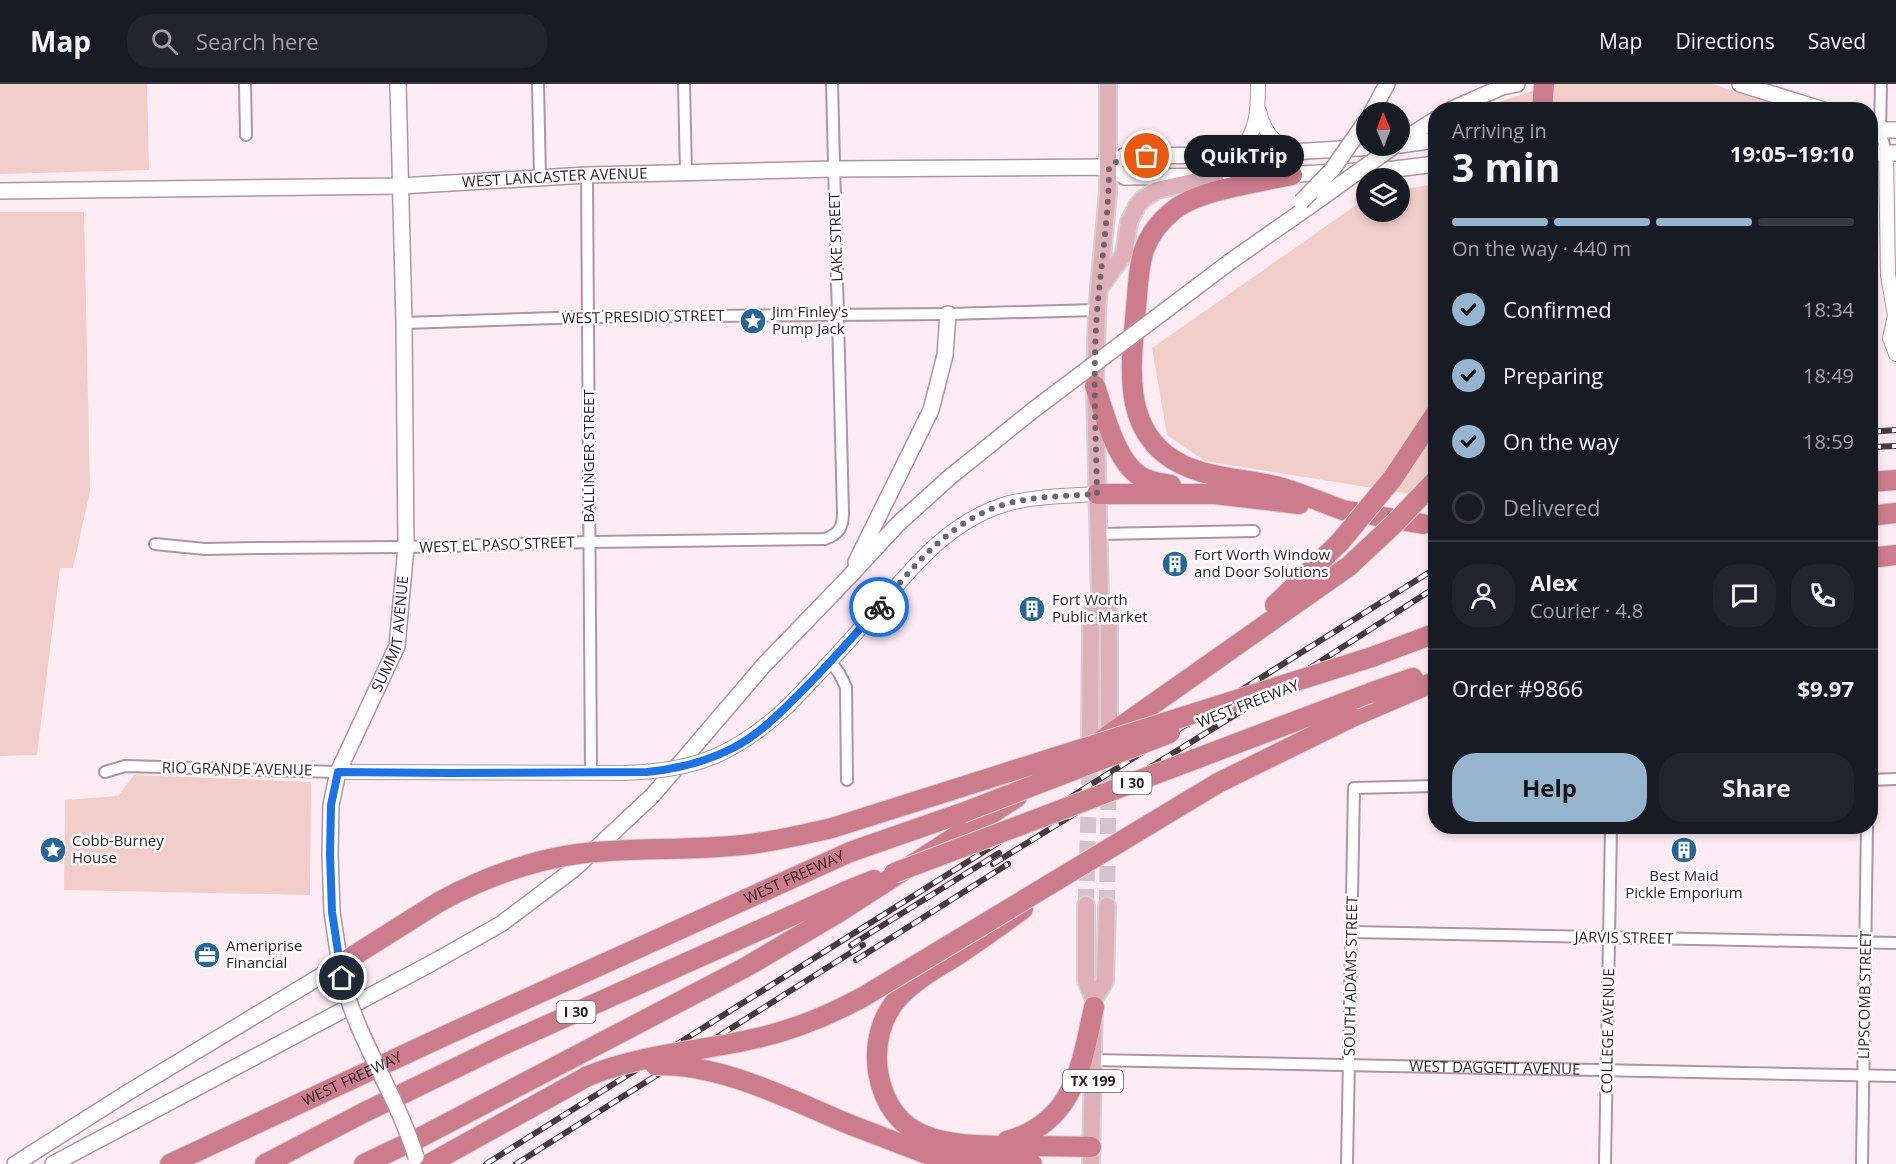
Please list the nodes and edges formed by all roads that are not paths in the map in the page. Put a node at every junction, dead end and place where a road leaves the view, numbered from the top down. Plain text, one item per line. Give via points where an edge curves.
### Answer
1 (245, 84) edge
2 (398, 84) edge
3 (538, 84) edge
4 (684, 84) edge
5 (832, 84) edge
6 (1108, 84) edge
7 (1258, 84) edge
8 (1387, 84) edge
9 (1544, 84) edge
10 (1740, 84) edge
11 (1881, 84) edge
12 (1509, 86) edge
13 (1377, 102) edge
14 (1470, 102) edge
15 (1543, 102) edge
16 (1798, 102) edge
17 (1878, 102) edge
18 (1258, 109) junction
19 (1428, 124) edge
20 (1878, 130) edge
21 (1896, 130) edge
22 (246, 135) dead end
23 (1356, 135) edge
24 (1410, 136) edge
25 (1878, 136) edge
26 (1428, 141) edge
27 (1410, 142) edge
28 (1356, 148) edge
29 (1288, 151) junction
30 (1891, 153) edge
31 (1239, 155) junction
32 (1379, 156) edge
33 (1428, 165) edge
34 (1109, 167) junction
35 (834, 170) junction
36 (686, 173) junction
37 (587, 175) junction
38 (1292, 175) junction
39 (540, 177) junction
40 (1215, 177) junction
41 (400, 186) junction
42 (0, 191) edge
43 (1268, 234) junction
44 (1100, 287) junction
45 (1097, 310) junction
46 (948, 314) junction
47 (838, 315) junction
48 (1895, 316) edge
49 (588, 317) junction
50 (404, 323) junction
51 (1896, 354) edge
52 (1095, 386) junction
53 (1428, 425) edge
54 (1896, 480) edge
55 (1878, 481) edge
56 (1428, 488) edge
57 (1097, 494) junction
58 (1215, 494) junction
59 (1343, 510) junction
60 (1896, 513) edge
61 (1878, 515) edge
62 (1423, 524) dead end
63 (1254, 531) dead end
64 (838, 533) joint
65 (1099, 534) junction
66 (590, 542) junction
67 (155, 544) dead end
68 (406, 547) junction
69 (1896, 555) edge
70 (1878, 557) edge
71 (847, 579) junction
72 (1100, 597) junction
73 (1428, 636) edge
74 (1227, 651) junction
75 (1372, 657) junction
76 (831, 662) junction
77 (1428, 673) edge
78 (1428, 684) edge
79 (1109, 724) tunnel mouth
80 (1090, 736) tunnel mouth
81 (105, 772) dead end
82 (338, 772) junction
83 (591, 772) junction
84 (1896, 779) edge
85 (847, 780) dead end
86 (1878, 780) edge
87 (1428, 786) edge
88 (1611, 834) edge
89 (1867, 834) edge
90 (1075, 868) junction
91 (1086, 905) tunnel mouth
92 (1107, 906) tunnel mouth
93 (1352, 932) junction
94 (1610, 937) junction
95 (1866, 942) junction
96 (1896, 943) edge
97 (340, 971) junction
98 (1094, 1003) junction
99 (1093, 1060) junction
100 (1349, 1065) junction
101 (1607, 1070) junction
102 (1863, 1075) junction
103 (588, 1076) junction
104 (1896, 1076) edge
105 (989, 1146) junction
106 (1091, 1155) edge
107 (421, 1162) edge
108 (15, 1164) edge
109 (53, 1164) edge
110 (170, 1164) edge
111 (265, 1164) edge
112 (364, 1164) edge
113 (1032, 1164) edge
114 (1347, 1164) edge
115 (1605, 1164) edge
116 (1862, 1164) edge

1 - 22 street
2 - 41 main road, SUMMIT AVENUE
3 - 39 street
4 - 36 street
5 - 35 street, LAKE STREET
6 - 34 main road
7 - 18 street
8 - 13 main road
9 - 15 highway
10 - 16 main road
11 - 17 street
12 - 14 main road
18 - 29 street via 1268,134
18 - 31 street via 1252,133
19 - 24 main road
20 - 21 main road
23 - 43 main road, bridge via 1332,170
25 - 30 street
26 - 27 main road
28 - 29 main road, WEST LANCASTER AVENUE
29 - 31 main road, WEST LANCASTER AVENUE
30 - 48 street via 1888,264
31 - 34 main road, WEST LANCASTER AVENUE via 1124,156
32 - 43 main road, bridge
33 - 38 main road, WEST LANCASTER AVENUE
34 - 35 main road, WEST LANCASTER AVENUE
34 - 40 main road, WEST LANCASTER AVENUE via 1125,177
34 - 44 main road
35 - 36 main road, WEST LANCASTER AVENUE
35 - 47 street, LAKE STREET
36 - 37 main road, WEST LANCASTER AVENUE
37 - 39 main road, WEST LANCASTER AVENUE
37 - 49 street, BALLINGER STREET
38 - 40 main road, WEST LANCASTER AVENUE
38 - 59 highway via 1194,199 1173,211 1156,229 1144,249 1140,270 1132,356 1133,397 1149,436 1180,464 1282,488
39 - 41 main road, WEST LANCASTER AVENUE
40 - 44 main road via 1157,190 1143,199 1129,222 1124,254
41 - 42 main road, WEST LANCASTER AVENUE
41 - 50 main road, SUMMIT AVENUE
43 - 71 main road, bridge via 950,477 899,523
44 - 45 main road
45 - 46 street, WEST PRESIDIO STREET
45 - 52 main road
46 - 47 street, WEST PRESIDIO STREET
46 - 71 main road via 945,355 931,410
47 - 49 street, WEST PRESIDIO STREET
47 - 64 street, LAKE STREET via 843,513
48 - 51 street via 1890,338
49 - 50 street, WEST PRESIDIO STREET
49 - 66 street, BALLINGER STREET
50 - 68 main road, SUMMIT AVENUE
52 - 57 main road
52 - 58 highway via 1120,453 1130,468 1149,481
53 - 74 highway, bridge via 1393,478 1340,542
54 - 55 highway
56 - 74 highway, bridge via 1349,566
57 - 58 highway
57 - 65 main road
57 - 76 street, RIO GRANDE AVENUE via 1016,502 959,526 926,553
58 - 59 highway
59 - 62 highway
60 - 61 highway
63 - 65 street
64 - 66 street, WEST EL PASO STREET via 825,539
65 - 72 main road
66 - 68 street, WEST EL PASO STREET
66 - 83 street, BALLINGER STREET
67 - 68 street, WEST EL PASO STREET via 205,549
68 - 82 main road, SUMMIT AVENUE via 397,646
69 - 70 highway
71 - 109 main road via 762,666 653,795 574,869 501,924
72 - 79 main road via 1109,612
72 - 80 main road via 1091,613
73 - 75 highway, WEST FREEWAY / I 30
74 - 112 highway via 1070,763 836,914 676,1005
75 - 97 highway, bridge via 832,828 742,845 607,852 540,861 439,902
75 - 110 highway, WEST FREEWAY / I 30, bridge via 850,852
76 - 83 street, RIO GRANDE AVENUE, bridge via 766,726 744,742 708,759 647,772
76 - 85 street via 846,687
77 - 111 highway, I 30, bridge via 849,890 503,1045
78 - 90 highway, bridge via 1218,783
81 - 82 street, RIO GRANDE AVENUE via 125,766
82 - 83 street, RIO GRANDE AVENUE
82 - 97 main road, SUMMIT AVENUE via 331,805 330,854
84 - 86 street
87 - 93 street, SOUTH ADAMS STREET via 1354,788
88 - 94 street, COLLEGE AVENUE
89 - 95 street, LIPSCOMB STREET
90 - 103 highway, bridge via 862,997 820,1018 769,1036 633,1061
90 - 105 highway, bridge via 991,933 899,996 880,1030 877,1065 881,1086 893,1111 907,1125 940,1142
91 - 98 main road, TX 199 via 1086,981
92 - 98 main road, TX 199 via 1106,981
93 - 94 street, JARVIS STREET
93 - 100 street, SOUTH ADAMS STREET
94 - 95 street, JARVIS STREET
94 - 101 street, COLLEGE AVENUE
95 - 96 street, JARVIS STREET
95 - 102 street, LIPSCOMB STREET
97 - 107 main road, SUMMIT AVENUE, bridge via 355,1019
97 - 108 main road via 195,1051
98 - 99 main road, TX 199
98 - 105 highway via 1078,1072 1062,1106 1037,1130
99 - 100 street, WEST DAGGETT AVENUE
99 - 106 main road, TX 199
100 - 101 street, WEST DAGGETT AVENUE
100 - 114 street, SOUTH ADAMS STREET
101 - 102 street, WEST DAGGETT AVENUE
101 - 115 street, COLLEGE AVENUE
102 - 104 street, WEST DAGGETT AVENUE
102 - 116 street, LIPSCOMB STREET
103 - 107 highway
103 - 113 highway, bridge via 651,1065 695,1068 744,1081 935,1157
105 - 106 highway

